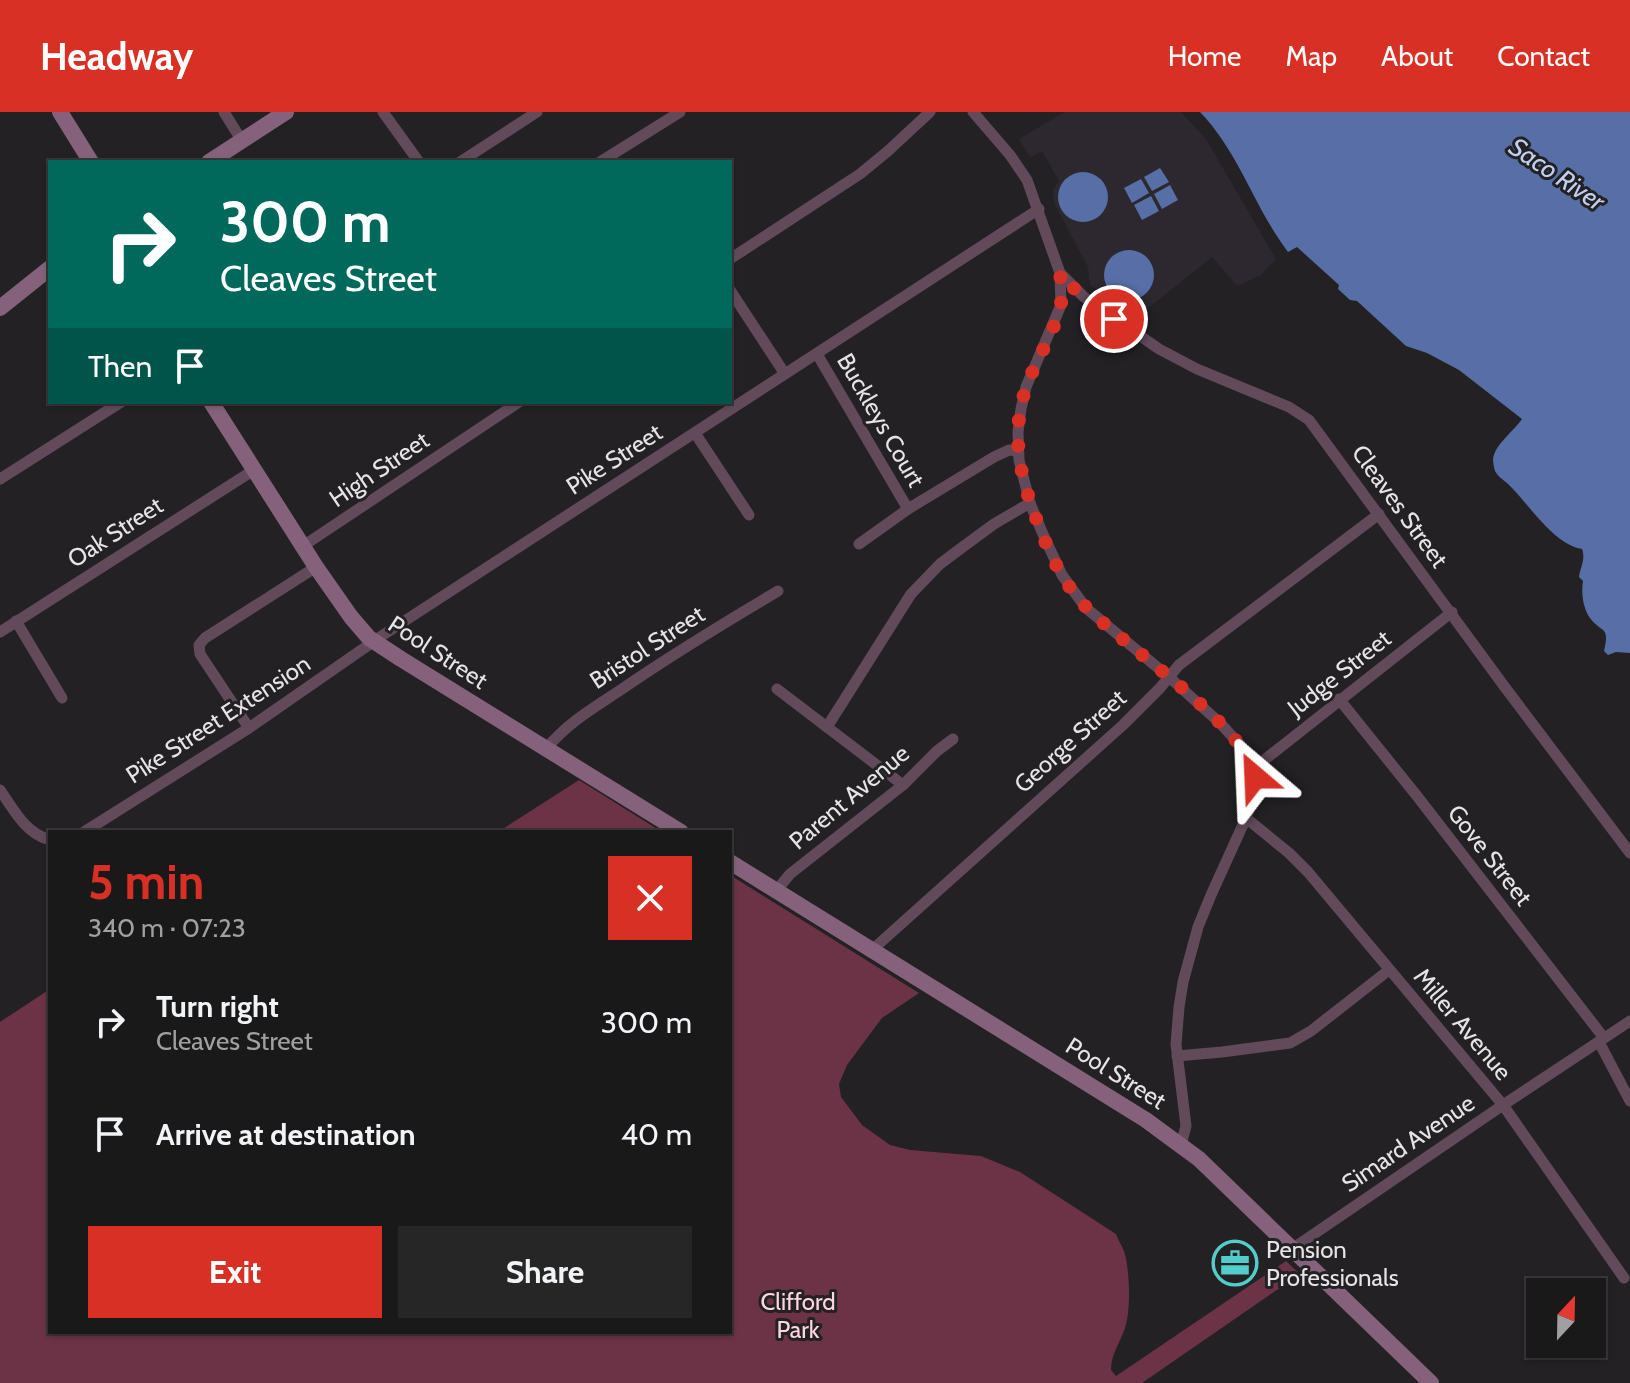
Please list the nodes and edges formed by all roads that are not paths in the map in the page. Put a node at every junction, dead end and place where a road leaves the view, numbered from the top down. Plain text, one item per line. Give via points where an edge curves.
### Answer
1 (60, 112) edge
2 (224, 112) edge
3 (286, 112) edge
4 (383, 112) edge
5 (537, 112) edge
6 (680, 112) edge
7 (930, 112) edge
8 (973, 112) edge
9 (242, 141) junction
10 (90, 160) edge
11 (212, 160) edge
12 (418, 160) edge
13 (463, 160) edge
14 (603, 160) edge
15 (1039, 209) junction
16 (732, 258) edge
17 (48, 270) edge
18 (1060, 273) junction
19 (732, 293) edge
20 (0, 308) edge
21 (817, 354) junction
22 (785, 374) junction
23 (118, 404) edge
24 (212, 404) edge
25 (516, 404) edge
26 (695, 433) junction
27 (1017, 451) junction
28 (254, 470) junction
29 (0, 479) edge
30 (1030, 503) junction
31 (908, 509) junction
32 (1379, 514) junction
33 (749, 515) dead end
34 (859, 544) dead end
35 (303, 546) junction
36 (316, 567) junction
37 (778, 591) dead end
38 (1452, 612) junction
39 (16, 621) junction
40 (0, 632) edge
41 (374, 641) junction
42 (1169, 677) junction
43 (777, 689) dead end
44 (62, 698) dead end
45 (1339, 699) junction
46 (827, 727) junction
47 (249, 728) junction
48 (953, 739) dead end
49 (546, 749) junction
50 (1254, 768) junction
51 (903, 785) junction
52 (0, 790) edge
53 (1246, 818) junction
54 (87, 830) edge
55 (678, 830) edge
56 (48, 840) edge
57 (1630, 853) edge
58 (732, 863) edge
59 (776, 891) junction
60 (872, 950) junction
61 (1389, 970) junction
62 (1630, 1021) edge
63 (1601, 1040) junction
64 (1177, 1056) junction
65 (1630, 1101) edge
66 (1503, 1105) junction
67 (1181, 1145) junction
68 (1292, 1249) junction
69 (1624, 1278) dead end
70 (1431, 1383) edge

1 - 10 main road
2 - 9 street
3 - 9 main road
4 - 12 street
5 - 13 street
6 - 14 street
7 - 16 street via 860,174
8 - 15 street via 1023,173
9 - 11 main road
15 - 18 street
15 - 21 street, Pike Street
17 - 20 main road
18 - 27 street via 1061,305 1023,399
18 - 32 street, Cleaves Street via 1084,297 1159,349 1305,417
19 - 22 street
21 - 22 street, Pike Street
21 - 31 street, Buckleys Court
22 - 26 street, Pike Street
23 - 29 street
24 - 28 main road, Pool Street
25 - 35 street, High Street
26 - 33 street
26 - 41 street, Pike Street
27 - 30 street
27 - 31 street via 994,457
28 - 35 main road, Pool Street
28 - 39 street, Oak Street
30 - 42 street via 1053,558 1080,600
30 - 46 street via 960,549 911,594
31 - 34 street
32 - 38 street, Cleaves Street
32 - 42 street, George Street
35 - 36 main road, Pool Street
36 - 41 main road, Pool Street
36 - 47 street via 199,645
37 - 49 street, Bristol Street via 636,679 567,727
38 - 45 street, Judge Street
38 - 57 street, Cleaves Street
39 - 40 street, Oak Street
39 - 44 street
41 - 47 street, Pike Street Extension
41 - 49 main road, Pool Street
42 - 50 street via 1220,723
42 - 60 street, George Street via 1123,725
43 - 46 street
45 - 50 street, Judge Street
45 - 63 street, Gove Street
46 - 51 street
47 - 54 street, Pike Street Extension
48 - 51 street, Parent Avenue
49 - 55 main road, Pool Street
50 - 53 street
51 - 59 street, Parent Avenue via 790,874
52 - 56 street via 27,827
53 - 61 street, Miller Avenue via 1297,860
53 - 64 street via 1188,961
58 - 59 main road, Pool Street
59 - 60 main road, Pool Street
60 - 67 main road, Pool Street
61 - 64 street via 1290,1043
61 - 66 street, Miller Avenue
62 - 63 street, Simard Avenue
63 - 65 street, Gove Street
63 - 66 street, Simard Avenue
64 - 67 street via 1186,1126
66 - 68 street, Simard Avenue
66 - 69 street, Miller Avenue
67 - 68 main road, Pool Street
68 - 70 main road, Pool Street

